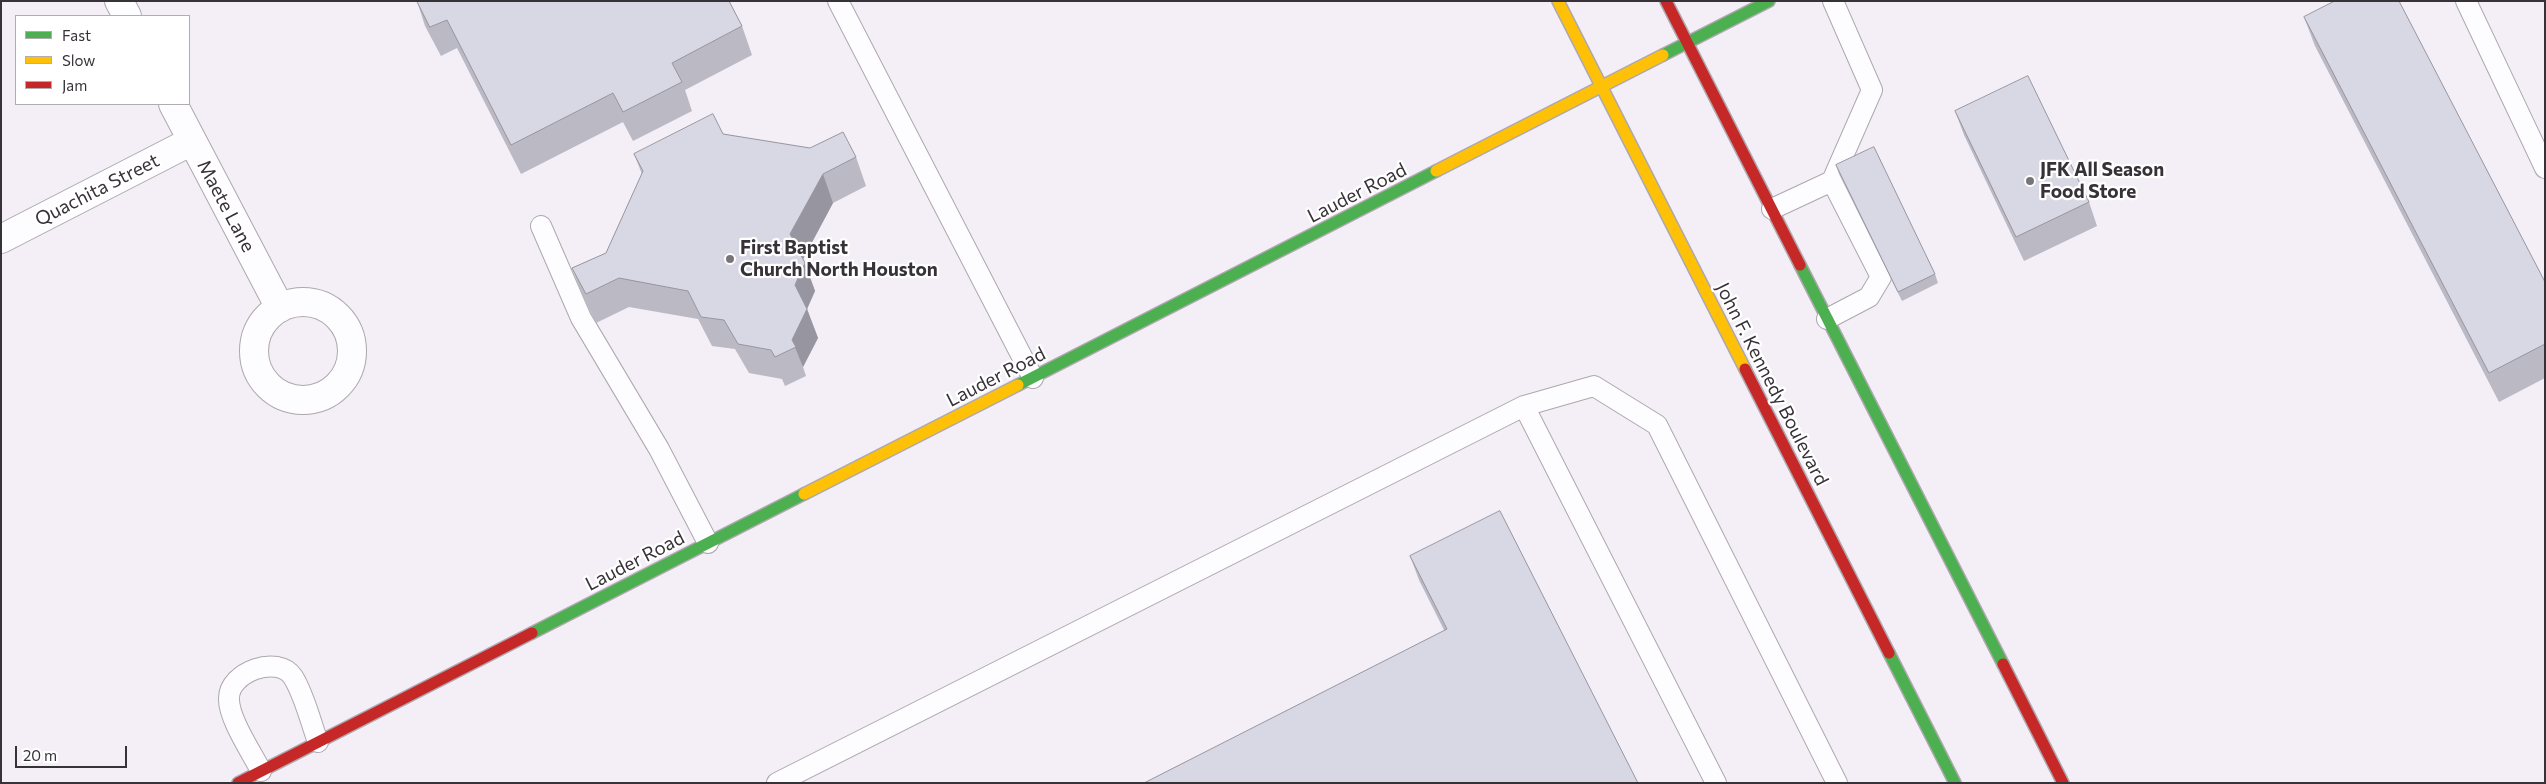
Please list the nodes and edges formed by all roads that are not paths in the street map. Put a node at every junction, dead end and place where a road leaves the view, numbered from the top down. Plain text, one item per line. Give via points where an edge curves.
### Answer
1 (119, 1) edge
2 (838, 1) edge
3 (1558, 1) edge
4 (1666, 1) edge
5 (1769, 1) edge
6 (1833, 1) edge
7 (2466, 1) edge
8 (126, 15) edge
9 (1687, 42) junction
10 (1602, 88) junction
11 (174, 105) edge
12 (192, 141) junction
13 (2545, 168) edge
14 (1832, 181) junction
15 (1772, 209) junction
16 (541, 226) dead end
17 (1, 239) edge
18 (280, 308) dead end
19 (1827, 319) junction
20 (1033, 378) junction
21 (1524, 406) junction
22 (708, 543) junction
23 (318, 742) junction
24 (261, 771) junction
25 (238, 783) edge
26 (777, 783) edge
27 (1716, 783) edge
28 (1837, 783) edge
29 (1955, 783) edge
30 (2062, 783) edge

1 - 8 street
2 - 20 lane
3 - 10 main road, John F. Kennedy Boulevard
4 - 9 main road
5 - 9 main road, Lauder Road
6 - 14 lane via 1872,90
7 - 13 lane
9 - 10 main road, Lauder Road
9 - 15 main road
10 - 20 main road, Lauder Road
10 - 29 main road, John F. Kennedy Boulevard
11 - 12 street, Maete Lane
12 - 17 street, Quachita Street
12 - 18 street, Maete Lane
14 - 15 lane
14 - 19 lane via 1881,277 1869,297
15 - 19 main road
16 - 22 lane via 581,318 659,449
19 - 30 main road
20 - 22 main road, Lauder Road
21 - 26 lane
21 - 27 lane
21 - 28 lane via 1594,386 1657,425
22 - 23 main road, Lauder Road
23 - 24 main road, Lauder Road
23 - 24 lane via 293,676 281,668 259,667 234,681 228,696 230,708
24 - 25 main road, Lauder Road

